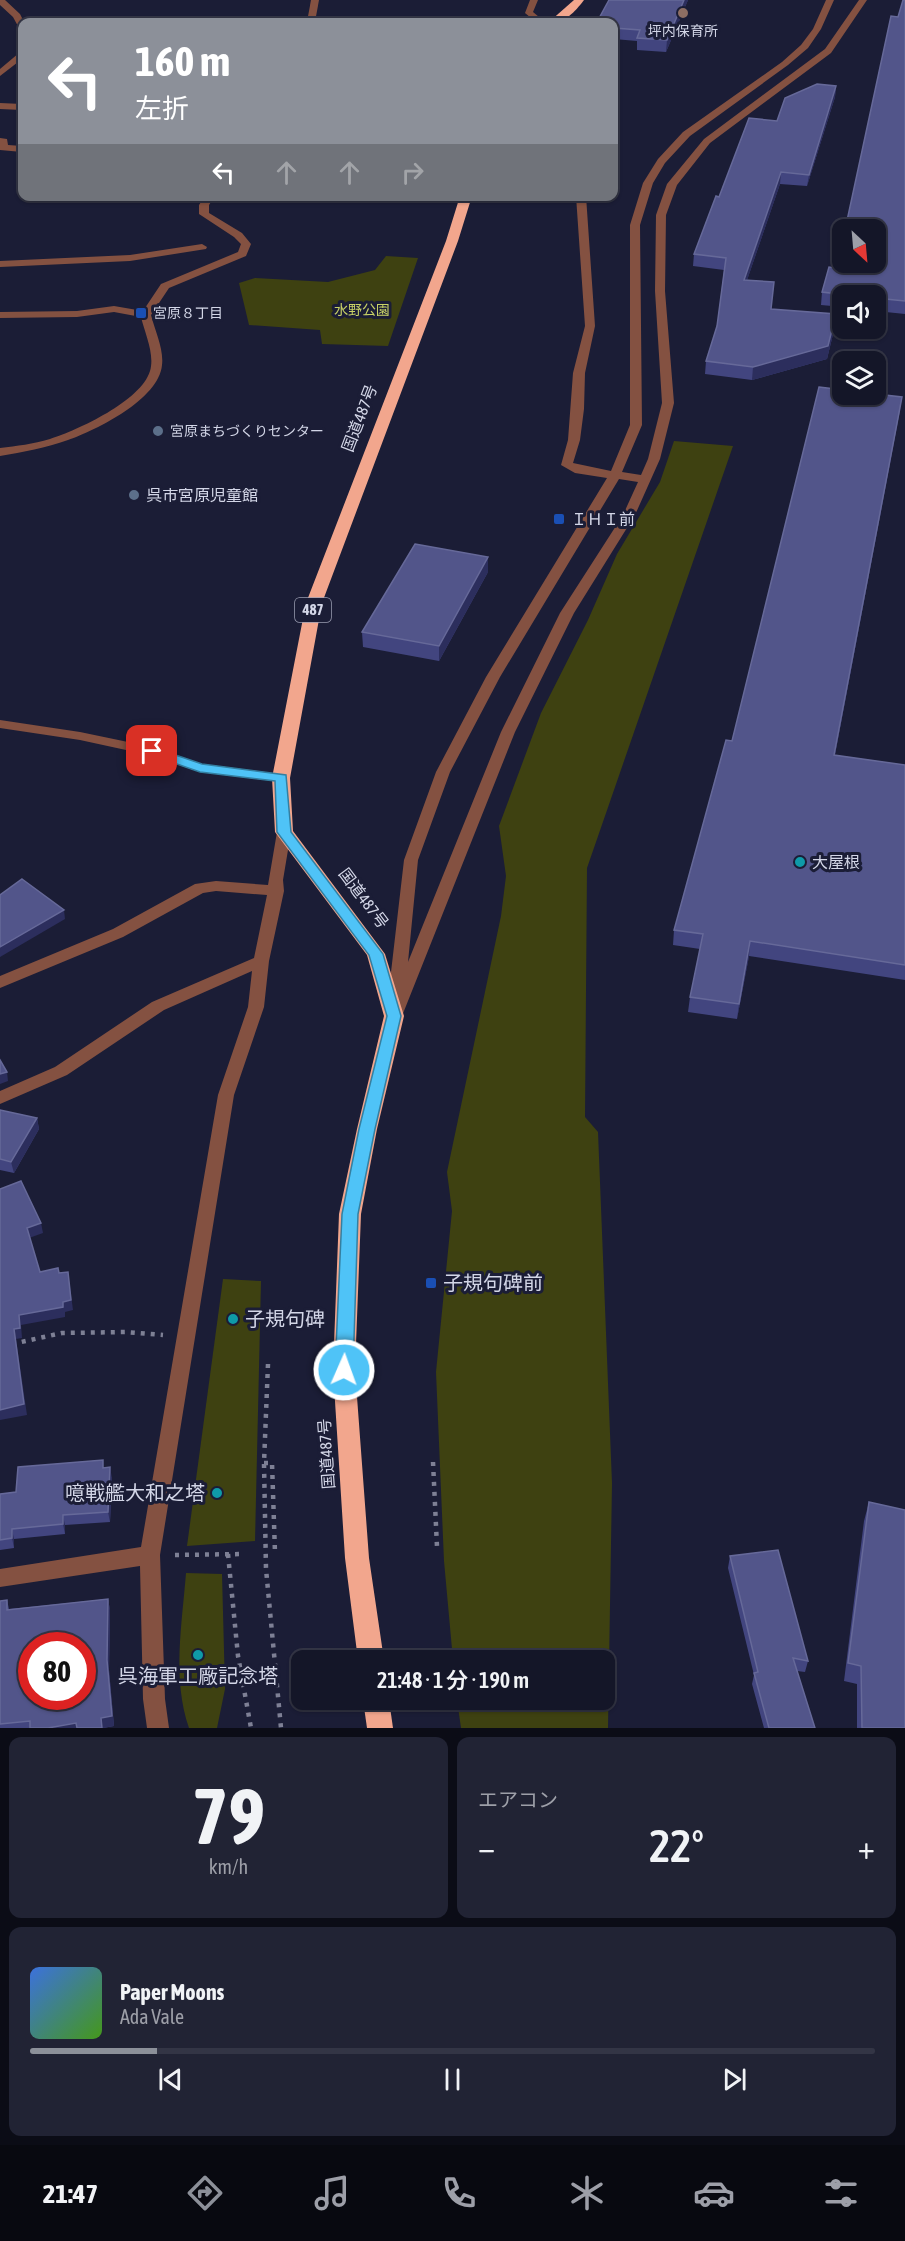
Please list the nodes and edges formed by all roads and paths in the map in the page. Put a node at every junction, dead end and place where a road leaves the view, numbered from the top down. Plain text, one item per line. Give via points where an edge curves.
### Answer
1 (0, 0) edge
2 (315, 0) edge
3 (534, 0) edge
4 (579, 0) edge
5 (830, 0) edge
6 (863, 0) edge
7 (18, 18) edge
8 (312, 18) edge
9 (536, 18) edge
10 (560, 18) edge
11 (18, 58) edge
12 (0, 73) edge
13 (0, 106) edge
14 (18, 107) edge
15 (0, 141) edge
16 (18, 149) edge
17 (207, 201) edge
18 (464, 201) edge
19 (581, 201) edge
20 (202, 247) dead end
21 (0, 264) edge
22 (0, 315) edge
23 (146, 315) junction
24 (0, 452) edge
25 (615, 475) junction
26 (645, 479) junction
27 (0, 724) edge
28 (281, 778) junction
29 (284, 832) junction
30 (276, 891) junction
31 (261, 961) junction
32 (0, 982) edge
33 (394, 1016) junction
34 (0, 1098) edge
35 (186, 1337) junction
36 (10, 1345) edge
37 (268, 1364) dead end
38 (433, 1462) dead end
39 (264, 1463) junction
40 (437, 1547) dead end
41 (275, 1553) dead end
42 (228, 1554) junction
43 (244, 1554) dead end
44 (150, 1555) junction
45 (0, 1578) edge
46 (370, 1650) edge
47 (377, 1710) edge
48 (158, 1728) edge
49 (251, 1728) edge
50 (281, 1728) edge
51 (380, 1728) edge

1 - 7 street
2 - 8 street
3 - 9 street via 529,13
4 - 10 highway
5 - 25 street via 815,33 804,46 689,131 651,177 635,225 636,425
6 - 26 street via 828,51 707,141 672,184 661,215 660,291 668,403
11 - 12 street
13 - 14 street
15 - 16 street via 4,141 3,148
17 - 23 street via 204,214 238,235 246,244 242,254 165,286
18 - 28 highway, 国道487号 / 487 via 314,603
19 - 25 street via 590,326 579,373 574,440 567,465
20 - 21 street via 130,258
22 - 23 street via 77,314 114,309
23 - 24 street via 158,362 153,380 138,396 92,428 38,446
25 - 26 street
25 - 33 street via 493,677 443,772 411,860
26 - 33 street via 629,514 567,613 508,732
27 - 28 street via 152,751 200,768
28 - 29 highway, 国道487号 / 487
29 - 30 street
29 - 33 highway, 国道487号 via 376,954
30 - 31 street
30 - 32 street via 200,888 118,933
31 - 34 street via 159,1006 61,1071
31 - 35 street via 256,1007 226,1095
33 - 46 highway, 国道487号 via 350,1214 344,1370 357,1558
35 - 36 path via 126,1332 62,1333
35 - 44 street
37 - 39 path
38 - 40 path
39 - 41 path via 272,1463
39 - 50 path via 266,1569
42 - 43 path
42 - 44 path
42 - 49 path via 238,1656
44 - 45 street
44 - 48 street
47 - 51 highway

